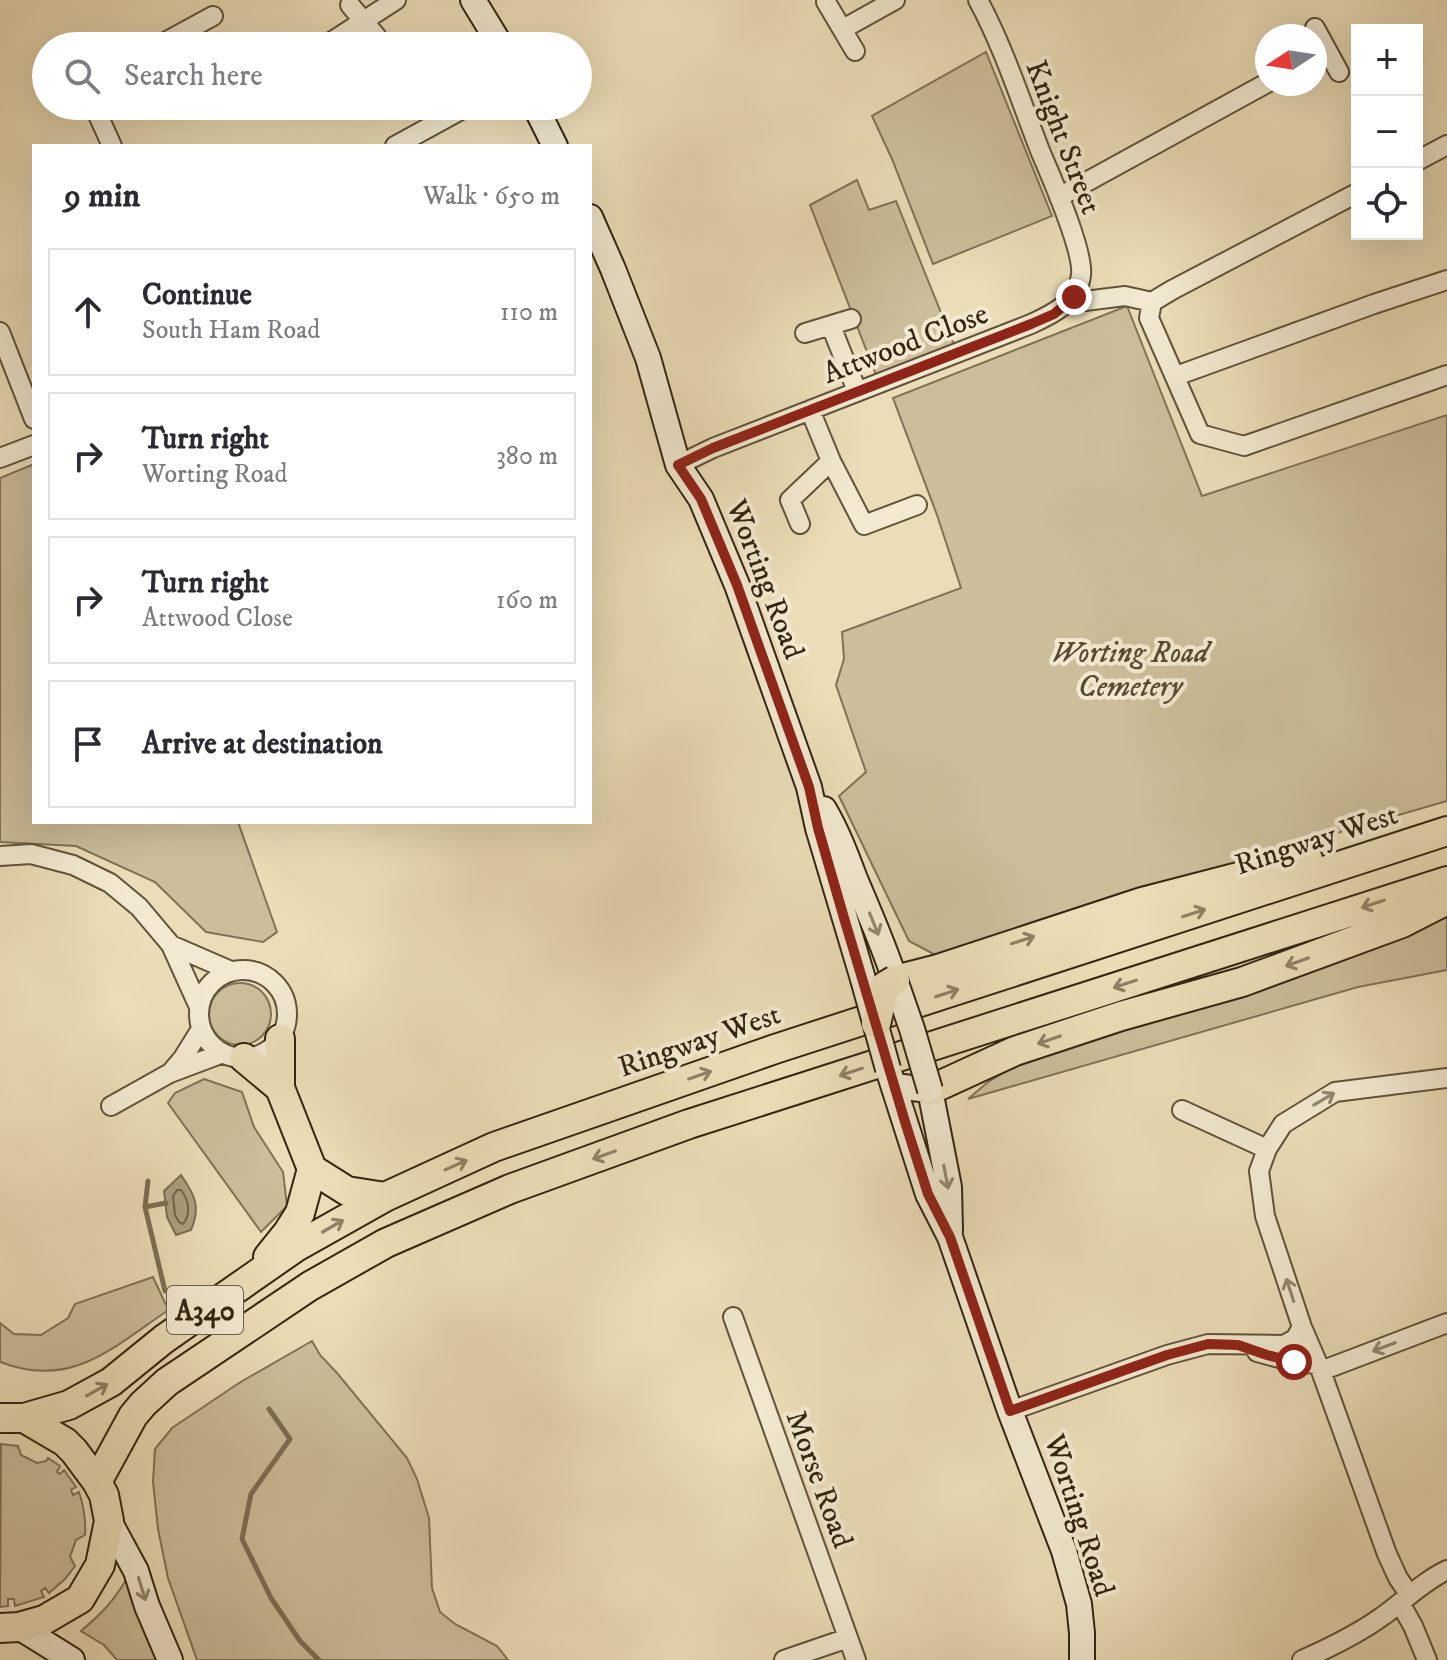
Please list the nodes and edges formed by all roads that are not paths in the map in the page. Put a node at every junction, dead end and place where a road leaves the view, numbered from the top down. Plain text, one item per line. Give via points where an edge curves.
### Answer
1 (396, 0) edge
2 (473, 0) edge
3 (895, 0) edge
4 (978, 0) edge
5 (826, 2) edge
6 (350, 5) dead end
7 (213, 16) dead end
8 (363, 20) junction
9 (843, 29) junction
10 (184, 32) edge
11 (346, 32) edge
12 (373, 32) edge
13 (492, 32) edge
14 (855, 51) dead end
15 (1327, 60) edge
16 (1339, 72) dead end
17 (1255, 90) edge
18 (100, 120) edge
19 (442, 120) edge
20 (542, 120) edge
21 (111, 144) edge
22 (399, 144) edge
23 (554, 144) edge
24 (1447, 145) edge
25 (1423, 158) edge
26 (1351, 196) edge
27 (1059, 197) junction
28 (592, 222) edge
29 (1447, 280) edge
30 (1074, 297) junction
31 (1152, 302) junction
32 (851, 319) dead end
33 (831, 326) junction
34 (0, 332) edge
35 (805, 333) dead end
36 (1447, 375) edge
37 (1176, 376) junction
38 (857, 391) junction
39 (810, 410) junction
40 (32, 414) edge
41 (32, 446) edge
42 (0, 458) edge
43 (831, 461) junction
44 (678, 465) junction
45 (917, 505) dead end
46 (800, 524) dead end
47 (809, 787) junction
48 (1447, 822) edge
49 (1447, 831) edge
50 (0, 856) edge
51 (1447, 881) edge
52 (1447, 900) edge
53 (171, 945) junction
54 (231, 971) junction
55 (895, 980) junction
56 (199, 1007) junction
57 (876, 1024) junction
58 (201, 1029) junction
59 (280, 1039) junction
60 (233, 1056) junction
61 (170, 1073) junction
62 (1447, 1078) edge
63 (894, 1086) junction
64 (280, 1088) junction
65 (933, 1103) junction
66 (111, 1106) dead end
67 (1178, 1108) dead end
68 (1267, 1149) junction
69 (312, 1169) junction
70 (385, 1197) junction
71 (950, 1237) junction
72 (253, 1276) junction
73 (733, 1317) dead end
74 (1447, 1323) edge
75 (1302, 1327) junction
76 (1238, 1345) junction
77 (1319, 1367) junction
78 (1010, 1411) junction
79 (12, 1418) edge
80 (97, 1482) junction
81 (109, 1521) junction
82 (1447, 1570) edge
83 (1405, 1598) junction
84 (10, 1628) edge
85 (1082, 1633) junction
86 (848, 1638) junction
87 (72, 1660) edge
88 (170, 1660) edge
89 (784, 1660) edge
90 (856, 1660) edge
91 (1082, 1660) edge
92 (1091, 1660) edge
93 (1302, 1660) edge
94 (1427, 1660) edge

1 - 8 street
2 - 13 street
3 - 9 street
4 - 27 street, Knight Street
5 - 9 street
6 - 8 street
7 - 10 street
8 - 11 street
8 - 12 street
9 - 14 street
15 - 16 street
17 - 27 street
18 - 21 street
19 - 22 street
20 - 23 street
24 - 25 street
26 - 31 street
27 - 30 street, Knight Street via 1082,273
28 - 44 street, Worting Road via 648,358
29 - 37 street
30 - 31 street via 1085,301 1125,296
30 - 38 street, Attwood Close via 1031,324
31 - 37 street via 1149,318
32 - 33 street
33 - 35 street
33 - 38 street
34 - 40 street
36 - 37 street via 1244,446 1200,434
38 - 39 street, Attwood Close
39 - 43 street
39 - 44 street, Attwood Close
41 - 42 street
43 - 45 street via 864,525
43 - 46 street via 790,500
44 - 47 street, Worting Road via 701,499 732,572
47 -> 55 street, Worting Road via 832,822
47 - 57 street, Worting Road, bridge
55 -> 48 main road via 1142,902
70 -> 49 main road, Ringway West / A340 via 494,1147 775,1049
50 - 53 street via 31,854 73,865 110,883
51 -> 80 main road, A340 via 689,1124 510,1189 399,1237 310,1286 167,1382 133,1416
52 -> 65 main road via 1402,923 1242,982 1015,1051
53 - 54 street
53 - 56 street
54 - 56 street via 209,985
54 - 59 street via 247,969 275,982 288,1012
55 - 57 main road, bridge via 885,986
55 - 65 street, Worting Road, bridge
56 - 58 street
57 - 63 street, Worting Road, bridge
58 - 60 street via 208,1042
58 - 61 street
59 - 60 street via 255,1057
59 - 64 main road
60 - 61 street
60 - 64 main road
61 - 66 street
68 -> 62 street via 1283,1124 1335,1092
63 - 65 street
63 - 71 street, Worting Road via 928,1194
64 - 69 main road
65 -> 71 street, Worting Road via 949,1187
67 - 68 street
75 -> 68 street via 1265,1216 1259,1171
69 - 70 main road via 347,1191
69 - 72 main road via 300,1213
72 -> 70 main road, Ringway West / A340
71 - 78 street, Worting Road
79 -> 72 main road, Ringway West / A340 via 69,1405 111,1382
73 - 86 street, Morse Road
74 -> 77 street
75 - 76 street via 1284,1345
75 - 77 street
76 - 77 street
76 - 78 street via 1208,1344 1167,1355
77 - 83 street
78 - 85 street, Worting Road via 1064,1551
79 - 80 main road via 65,1442
80 - 81 main road
81 - 84 main road via 100,1565 80,1599 44,1620
81 -> 88 street via 136,1571
82 - 83 street
83 - 93 street via 1344,1641
83 - 94 street
84 - 87 street
85 - 91 street, Worting Road
85 - 92 street, Worting Road
86 - 89 street
86 - 90 street, Morse Road

